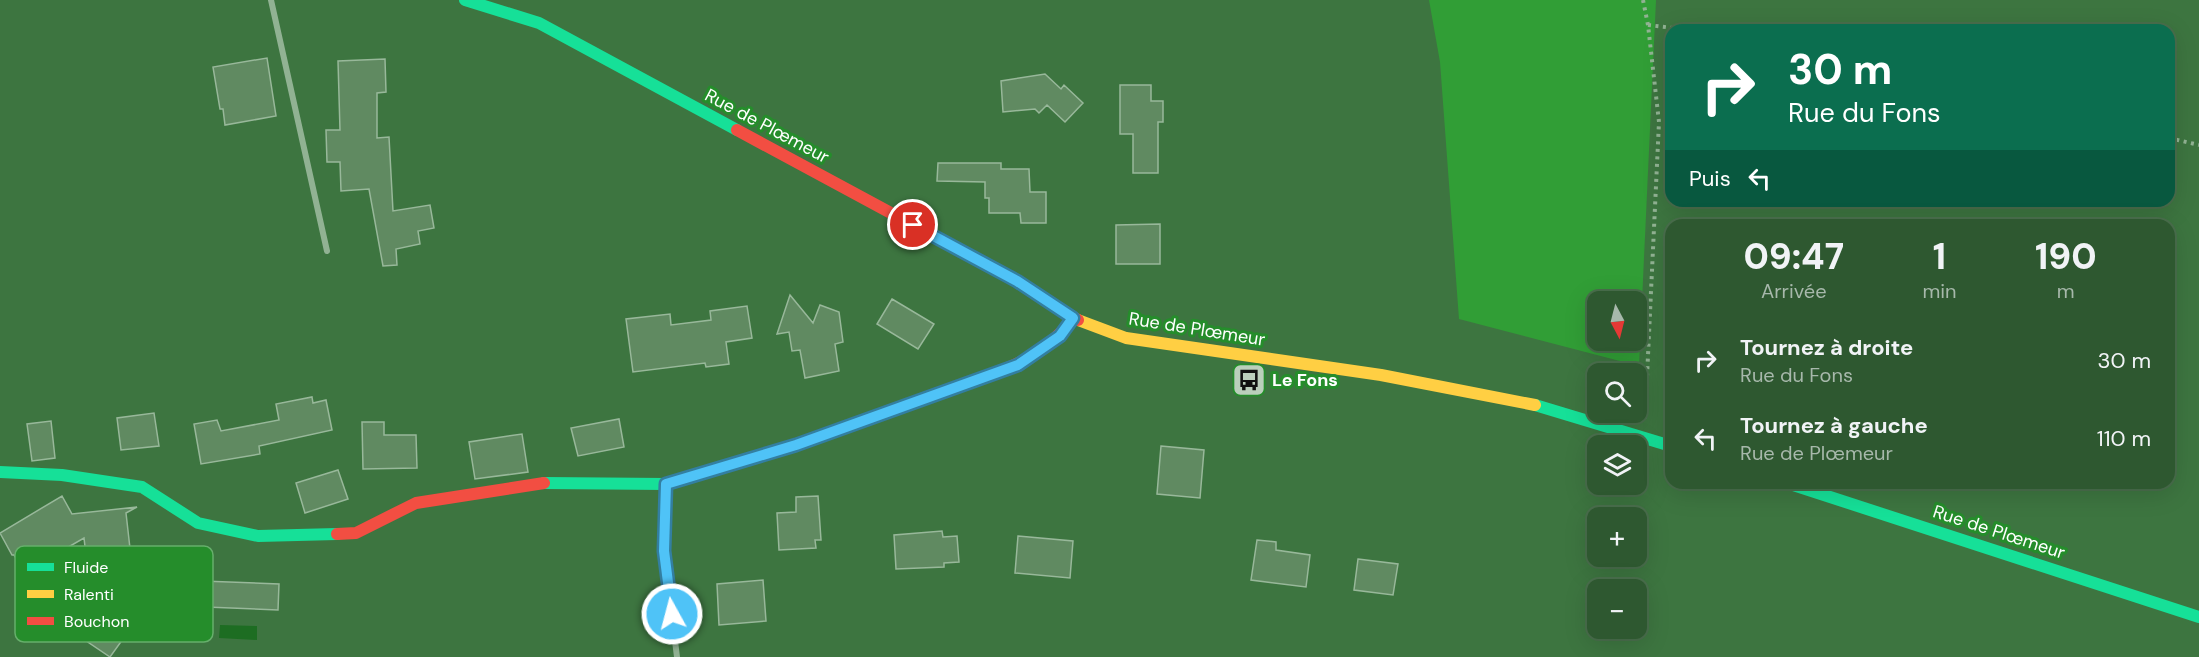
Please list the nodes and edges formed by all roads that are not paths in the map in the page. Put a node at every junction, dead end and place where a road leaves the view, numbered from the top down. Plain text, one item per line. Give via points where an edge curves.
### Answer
1 (272, 0) edge
2 (465, 0) edge
3 (327, 250) dead end
4 (1073, 318) junction
5 (1665, 444) edge
6 (0, 472) edge
7 (666, 484) junction
8 (1805, 489) edge
9 (2199, 618) edge
10 (677, 657) edge

1 - 3 street
2 - 4 main road, Rue de Plœmeur via 539,23 1017,281
4 - 5 main road, Rue de Plœmeur via 1126,338 1503,397
4 - 7 main road via 1060,336 1018,365 796,445
6 - 7 main road via 142,487 198,524 258,536 356,532 416,503 543,483
7 - 10 street via 664,551
8 - 9 main road, Rue de Plœmeur

